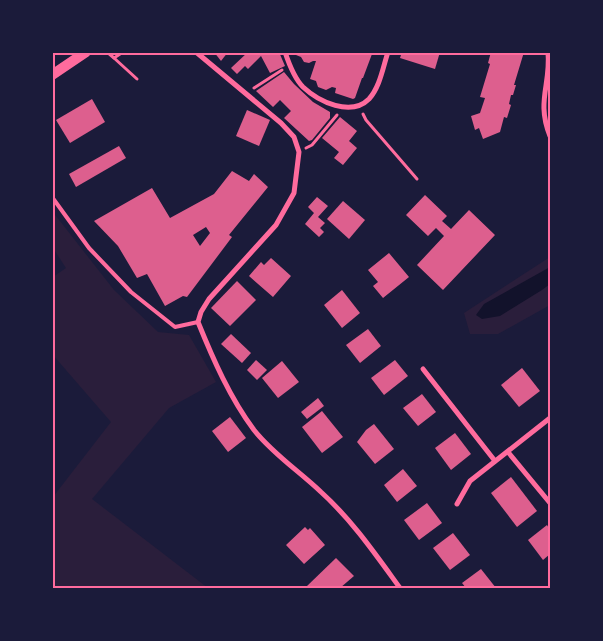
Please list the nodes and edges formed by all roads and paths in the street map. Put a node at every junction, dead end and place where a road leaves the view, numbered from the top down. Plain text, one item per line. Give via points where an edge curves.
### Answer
1 (86, 52) edge
2 (107, 52) edge
3 (123, 52) edge
4 (196, 52) edge
5 (285, 52) edge
6 (388, 52) edge
7 (548, 52) edge
8 (114, 58) junction
9 (290, 67) junction
10 (52, 75) edge
11 (137, 79) dead end
12 (247, 94) junction
13 (344, 107) junction
14 (359, 107) junction
15 (550, 136) edge
16 (299, 152) junction
17 (418, 179) dead end
18 (52, 197) edge
19 (198, 322) junction
20 (423, 369) dead end
21 (550, 418) edge
22 (508, 452) junction
23 (495, 461) junction
24 (550, 503) edge
25 (457, 504) dead end
26 (400, 588) edge

1 - 10 main road
2 - 8 path
3 - 8 path
4 - 12 street
5 - 9 street
6 - 14 street via 378,85
7 - 15 street via 543,111
8 - 11 path
9 - 12 path
9 - 13 street via 302,86 320,100
12 - 16 street via 294,137
13 - 14 street
13 - 16 path via 312,145
14 - 17 path via 366,120
16 - 19 street via 294,193 276,225 209,299
18 - 19 lane via 89,248 131,292 175,327
19 - 26 street via 238,406 255,431 346,518
20 - 23 street
21 - 22 street
22 - 23 street
22 - 24 street
23 - 25 street via 470,481

